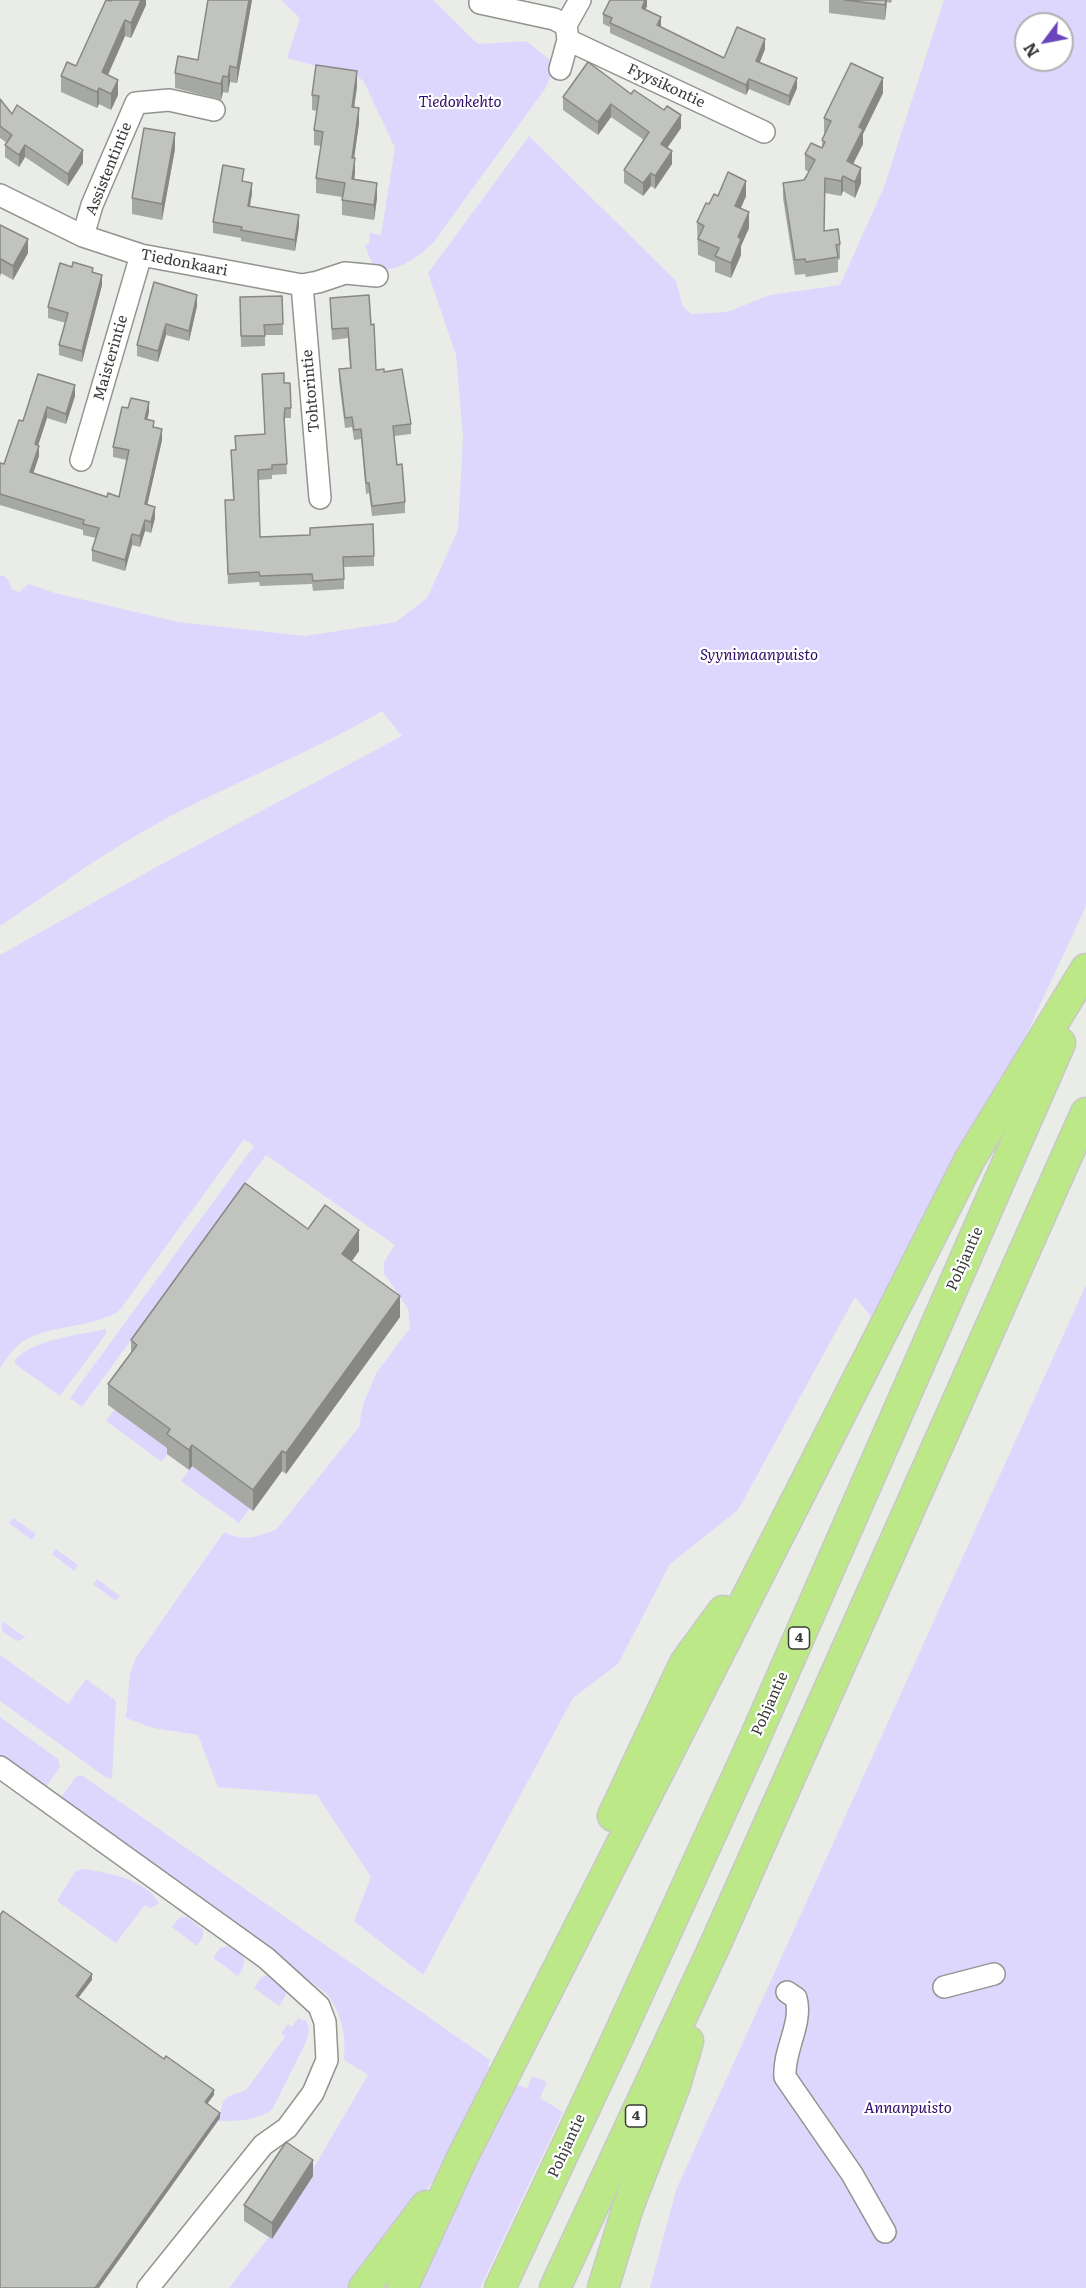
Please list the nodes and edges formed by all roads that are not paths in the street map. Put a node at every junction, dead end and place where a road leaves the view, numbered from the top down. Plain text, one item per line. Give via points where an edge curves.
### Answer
1 (580, 0) edge
2 (480, 3) dead end
3 (567, 32) junction
4 (560, 69) dead end
5 (214, 110) dead end
6 (764, 132) dead end
7 (0, 195) edge
8 (83, 236) junction
9 (141, 255) junction
10 (377, 276) dead end
11 (302, 285) junction
12 (81, 460) dead end
13 (320, 498) dead end
14 (1086, 969) edge
15 (1086, 982) edge
16 (1086, 1113) edge
17 (0, 1767) edge
18 (716, 1942) junction
19 (994, 1974) dead end
20 (944, 1987) dead end
21 (787, 1992) dead end
22 (462, 2158) junction
23 (885, 2232) dead end
24 (148, 2288) edge
25 (364, 2288) edge
26 (402, 2288) edge
27 (500, 2288) edge
28 (555, 2288) edge
29 (603, 2288) edge

1 - 3 street
2 - 3 street, Fyysikontie via 554,19
3 - 4 street
3 - 6 street, Fyysikontie
5 - 8 street, Assistentintie via 169,100 136,103 92,205
7 - 8 street, Tiedonkaari
8 - 9 street, Tiedonkaari
9 - 11 street, Tiedonkaari
9 - 12 street, Maisterintie
10 - 11 street, Tiedonkaari via 345,273
11 - 13 street, Tohtorintie
14 - 22 highway via 970,1159 778,1536 686,1663 612,1819 579,1928
15 - 27 highway, Pohjantie / 4 via 754,1740
16 - 18 highway, 4
17 - 24 street via 266,1958 319,2006 325,2022 327,2060 313,2093 287,2128 263,2145
18 - 28 highway, 4
18 - 29 highway via 675,2085 628,2207
19 - 20 street
21 - 23 street via 796,1998 799,2009 784,2066 785,2078 852,2174
22 - 25 highway
22 - 26 highway

